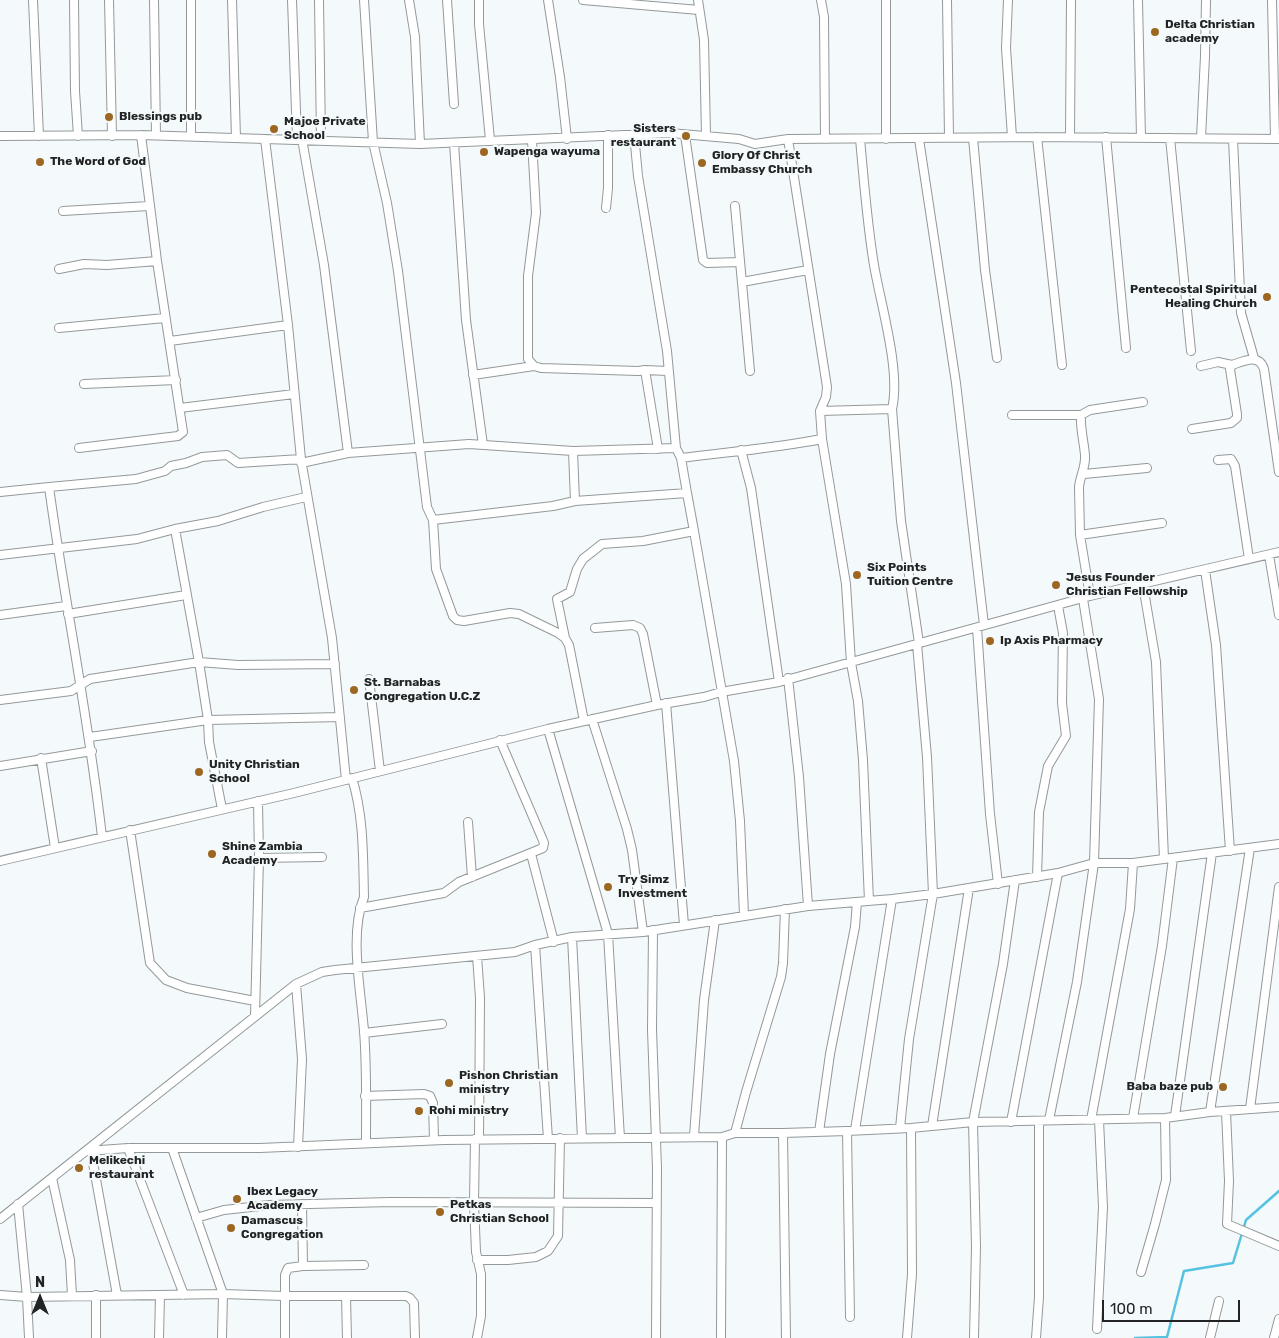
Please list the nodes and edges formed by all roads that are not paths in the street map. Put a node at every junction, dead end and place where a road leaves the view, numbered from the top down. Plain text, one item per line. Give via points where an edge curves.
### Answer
1 (33, 0) edge
2 (74, 0) edge
3 (109, 0) edge
4 (154, 0) edge
5 (191, 0) edge
6 (232, 0) edge
7 (292, 0) edge
8 (319, 0) edge
9 (364, 0) edge
10 (410, 0) edge
11 (447, 0) edge
12 (479, 0) edge
13 (548, 0) edge
14 (583, 0) edge
15 (698, 0) edge
16 (821, 0) edge
17 (886, 0) edge
18 (947, 0) edge
19 (1008, 0) edge
20 (1071, 0) edge
21 (1138, 0) edge
22 (1206, 0) edge
23 (1272, 0) edge
24 (699, 10) junction
25 (454, 104) dead end
26 (634, 134) junction
27 (141, 135) junction
28 (156, 135) junction
29 (608, 135) junction
30 (685, 135) junction
31 (0, 136) edge
32 (39, 136) junction
33 (78, 136) junction
34 (112, 136) junction
35 (191, 136) junction
36 (706, 136) junction
37 (1037, 136) junction
38 (949, 137) junction
39 (1012, 137) junction
40 (236, 138) junction
41 (265, 138) junction
42 (566, 138) junction
43 (886, 138) junction
44 (919, 138) junction
45 (973, 138) junction
46 (1070, 138) junction
47 (1106, 138) junction
48 (1141, 138) junction
49 (1170, 138) junction
50 (1201, 138) junction
51 (1233, 138) junction
52 (300, 139) junction
53 (320, 139) junction
54 (788, 139) junction
55 (825, 139) junction
56 (860, 139) junction
57 (1277, 139) edge
58 (490, 140) junction
59 (532, 140) junction
60 (373, 142) junction
61 (454, 143) junction
62 (420, 144) junction
63 (149, 206) junction
64 (735, 206) dead end
65 (606, 208) dead end
66 (64, 212) dead end
67 (157, 261) junction
68 (740, 262) junction
69 (59, 269) dead end
70 (808, 270) junction
71 (742, 282) junction
72 (166, 318) junction
73 (288, 325) junction
74 (59, 328) dead end
75 (170, 340) junction
76 (1126, 348) dead end
77 (1191, 351) dead end
78 (997, 358) dead end
79 (1254, 358) junction
80 (1232, 364) junction
81 (1062, 365) dead end
82 (534, 366) junction
83 (1201, 366) dead end
84 (644, 370) junction
85 (668, 371) junction
86 (750, 371) dead end
87 (472, 374) junction
88 (176, 380) junction
89 (84, 384) dead end
90 (294, 394) junction
91 (1143, 402) dead end
92 (180, 408) junction
93 (892, 409) junction
94 (820, 411) junction
95 (1081, 414) junction
96 (1012, 415) dead end
97 (1192, 429) dead end
98 (822, 439) junction
99 (483, 445) junction
100 (79, 448) dead end
101 (420, 448) junction
102 (676, 448) junction
103 (658, 449) junction
104 (741, 450) junction
105 (574, 451) junction
106 (348, 453) junction
107 (681, 458) junction
108 (1218, 460) dead end
109 (301, 461) junction
110 (1148, 468) dead end
111 (1279, 472) edge
112 (1084, 474) junction
113 (49, 487) junction
114 (0, 492) edge
115 (687, 493) junction
116 (306, 497) junction
117 (575, 501) junction
118 (433, 520) junction
119 (1162, 523) dead end
120 (175, 529) junction
121 (694, 532) junction
122 (1080, 535) junction
123 (58, 549) junction
124 (1279, 552) edge
125 (1269, 554) junction
126 (0, 555) edge
127 (1249, 559) junction
128 (1205, 570) junction
129 (1143, 585) junction
130 (186, 595) junction
131 (1087, 598) junction
132 (66, 606) junction
133 (1058, 606) junction
134 (68, 614) junction
135 (0, 615) edge
136 (1279, 616) edge
137 (981, 626) junction
138 (595, 628) dead end
139 (565, 638) junction
140 (918, 644) junction
141 (199, 662) junction
142 (851, 663) junction
143 (335, 664) junction
144 (788, 678) junction
145 (369, 679) dead end
146 (779, 682) junction
147 (81, 684) junction
148 (721, 692) junction
149 (0, 700) edge
150 (666, 704) junction
151 (658, 705) junction
152 (340, 717) junction
153 (208, 720) junction
154 (588, 720) junction
155 (548, 729) junction
156 (90, 737) junction
157 (500, 740) junction
158 (92, 751) junction
159 (41, 758) junction
160 (0, 766) edge
161 (380, 771) junction
162 (349, 779) junction
163 (258, 801) junction
164 (222, 809) junction
165 (468, 822) dead end
166 (130, 830) junction
167 (102, 837) junction
168 (1279, 844) edge
169 (54, 848) junction
170 (1250, 848) junction
171 (1230, 851) junction
172 (1212, 853) junction
173 (531, 854) junction
174 (322, 856) dead end
175 (259, 858) junction
176 (1173, 858) junction
177 (1164, 859) junction
178 (0, 861) edge
179 (1094, 863) junction
180 (1134, 863) junction
181 (1058, 873) junction
182 (472, 877) junction
183 (1037, 877) junction
184 (1015, 880) junction
185 (998, 884) junction
186 (1279, 887) edge
187 (969, 888) junction
188 (933, 894) junction
189 (892, 899) junction
190 (869, 900) junction
191 (858, 902) junction
192 (808, 906) junction
193 (360, 908) junction
194 (786, 909) junction
195 (744, 915) junction
196 (715, 920) junction
197 (684, 925) junction
198 (653, 930) junction
199 (643, 932) junction
200 (608, 934) junction
201 (572, 937) junction
202 (554, 942) junction
203 (535, 945) junction
204 (477, 956) junction
205 (359, 968) junction
206 (296, 984) junction
207 (255, 1001) junction
208 (255, 1016) junction
209 (442, 1024) dead end
210 (364, 1033) junction
211 (365, 1096) junction
212 (1279, 1107) edge
213 (1250, 1109) junction
214 (1226, 1111) junction
215 (1210, 1112) junction
216 (1175, 1116) junction
217 (1133, 1118) junction
218 (1165, 1118) junction
219 (1049, 1120) junction
220 (1095, 1120) junction
221 (973, 1122) junction
222 (1011, 1122) junction
223 (1039, 1122) junction
224 (932, 1126) junction
225 (900, 1128) junction
226 (911, 1128) junction
227 (851, 1130) junction
228 (820, 1132) junction
229 (736, 1133) junction
230 (783, 1133) junction
231 (694, 1136) junction
232 (722, 1137) junction
233 (560, 1138) junction
234 (582, 1138) junction
235 (620, 1138) junction
236 (477, 1139) junction
237 (548, 1139) junction
238 (655, 1139) junction
239 (434, 1140) junction
240 (366, 1143) junction
241 (298, 1147) junction
242 (128, 1148) junction
243 (172, 1148) junction
244 (92, 1151) junction
245 (52, 1178) junction
246 (474, 1203) junction
247 (558, 1203) junction
248 (656, 1203) junction
249 (18, 1204) junction
250 (302, 1204) junction
251 (196, 1218) junction
252 (0, 1219) edge
253 (1279, 1246) edge
254 (477, 1260) junction
255 (364, 1265) dead end
256 (303, 1266) junction
257 (1140, 1272) dead end
258 (222, 1294) junction
259 (0, 1295) edge
260 (118, 1295) junction
261 (184, 1295) junction
262 (72, 1296) junction
263 (96, 1296) junction
264 (160, 1296) junction
265 (284, 1296) junction
266 (346, 1296) junction
267 (27, 1297) junction
268 (1219, 1301) dead end
269 (850, 1316) dead end
270 (1279, 1319) edge
271 (1097, 1329) dead end
272 (29, 1338) edge
273 (96, 1338) edge
274 (159, 1338) edge
275 (222, 1338) edge
276 (285, 1338) edge
277 (347, 1338) edge
278 (415, 1338) edge
279 (477, 1338) edge
280 (656, 1338) edge
281 (721, 1338) edge
282 (786, 1338) edge
283 (907, 1338) edge
284 (974, 1338) edge
285 (1036, 1338) edge
286 (1210, 1338) edge
287 (1274, 1338) edge

1 - 32 street
2 - 33 street
3 - 34 street
4 - 28 street
5 - 35 street
6 - 40 street
7 - 52 street
8 - 53 street
9 - 60 street
10 - 62 street
11 - 25 street
12 - 58 street
13 - 42 street
14 - 24 street
15 - 24 street
16 - 55 street via 824,17
17 - 43 street
18 - 38 street
19 - 39 street via 1006,48
20 - 46 street
21 - 48 street
22 - 50 street
23 - 57 street
24 - 36 street via 704,40
26 - 29 street
26 - 30 street
26 - 85 street
27 - 28 street
27 - 34 street
27 - 63 street
28 - 35 street
29 - 42 street
29 - 65 street
30 - 36 street
30 - 68 street via 703,260 707,263
31 - 32 street
32 - 33 street
33 - 34 street
35 - 40 street
36 - 54 street via 755,144
37 - 39 street
37 - 46 street
37 - 81 street
38 - 44 street
38 - 45 street
39 - 45 street
40 - 41 street
41 - 52 street
41 - 73 street
42 - 59 street
43 - 44 street
43 - 56 street
44 - 137 street via 956,384
45 - 78 street
46 - 47 street
47 - 48 street
47 - 76 street
48 - 49 street
49 - 50 street
49 - 77 street
50 - 51 street
51 - 57 street
51 - 79 street via 1241,313
52 - 53 street
52 - 106 street via 324,265
53 - 60 street
54 - 55 street
54 - 70 street
55 - 56 street
56 - 93 street via 871,249 893,367 895,398
58 - 59 street
58 - 61 street
59 - 82 street via 536,213 528,276 527,355
60 - 62 street
60 - 101 street via 387,202
61 - 62 street
61 - 87 street
63 - 66 street
63 - 67 street
64 - 68 street
67 - 69 street via 107,266 84,264
67 - 72 street
68 - 71 street
70 - 71 street
70 - 94 street via 827,387
71 - 86 street
72 - 74 street
72 - 75 street
73 - 75 street
73 - 90 street
75 - 88 street
79 - 80 street
79 - 111 street via 1264,369
80 - 83 street via 1218,362
80 - 97 street via 1230,373 1237,418 1231,423
82 - 84 street
82 - 87 street
84 - 85 street
84 - 103 street
85 - 102 street
87 - 99 street
88 - 89 street
88 - 92 street
90 - 92 street
90 - 109 street
91 - 95 street
92 - 100 street via 184,430 181,435
93 - 94 street
93 - 140 street
94 - 98 street
95 - 96 street
95 - 112 street via 1086,457
98 - 104 street
98 - 142 street via 846,592
99 - 101 street
99 - 105 street
101 - 106 street
101 - 118 street via 427,507
102 - 103 street
102 - 107 street
103 - 105 street
104 - 107 street
104 - 146 street via 751,488
105 - 117 street
106 - 109 street
107 - 115 street
108 - 127 street via 1231,460 1235,466
109 - 113 street via 238,463 226,455 202,457 136,479
109 - 116 street
110 - 112 street
112 - 122 street via 1079,487
113 - 114 street
113 - 123 street
115 - 117 street
115 - 121 street
116 - 120 street
116 - 143 street
117 - 118 street
118 - 139 street via 436,569 457,620 519,614
119 - 122 street
120 - 123 street via 137,539
120 - 130 street
121 - 139 street via 602,544 583,559 570,592 557,598
121 - 148 street
122 - 131 street
123 - 126 street
123 - 132 street
124 - 125 street
125 - 127 street
125 - 136 street
127 - 128 street
128 - 129 street
128 - 171 street via 1216,645
129 - 131 street
129 - 177 street via 1156,662
130 - 134 street
130 - 141 street
131 - 133 street
131 - 179 street via 1099,699
132 - 134 street
132 - 135 street
133 - 137 street
133 - 183 street via 1063,632 1062,703 1066,736 1048,766 1039,812
134 - 147 street
137 - 140 street
137 - 185 street via 990,814
138 - 151 street via 633,625 640,628
139 - 154 street
140 - 142 street
140 - 188 street
141 - 143 street
141 - 147 street via 102,676
141 - 153 street
142 - 144 street
142 - 190 street via 863,760
143 - 152 street
144 - 146 street
144 - 192 street
145 - 161 street
146 - 148 street
147 - 149 street via 71,691
147 - 156 street
148 - 150 street
148 - 195 street via 737,789
150 - 151 street
150 - 197 street
151 - 154 street
152 - 153 street
152 - 162 street
153 - 156 street
153 - 164 street
154 - 155 street
154 - 199 street via 628,829
155 - 157 street
155 - 200 street
156 - 158 street
157 - 161 street
157 - 173 street via 544,843 543,848
158 - 159 street
158 - 167 street
159 - 160 street
159 - 169 street
161 - 162 street
162 - 163 street
162 - 193 street via 358,798 362,820 364,897
163 - 164 street
163 - 175 street
164 - 166 street
165 - 182 street
166 - 167 street
166 - 207 street via 150,963 166,980 187,988
167 - 169 street
168 - 170 street
169 - 178 street
170 - 171 street
170 - 215 street
171 - 172 street
172 - 176 street
172 - 216 street
173 - 182 street
173 - 202 street
174 - 175 street
175 - 207 street
176 - 177 street
176 - 217 street via 1162,946
177 - 180 street
179 - 180 street
179 - 181 street
179 - 219 street via 1077,982
180 - 220 street via 1130,909
181 - 183 street
181 - 222 street
182 - 193 street via 458,882 444,893
183 - 184 street
184 - 185 street
184 - 221 street via 1003,964
185 - 187 street
186 - 213 street
187 - 188 street
187 - 224 street
188 - 189 street
188 - 225 street via 908,1039
189 - 190 street
189 - 227 street
190 - 191 street
191 - 192 street
191 - 228 street via 830,1054
192 - 194 street
193 - 205 street via 357,934
194 - 195 street
194 - 229 street via 781,977
195 - 196 street
196 - 197 street
196 - 231 street via 704,1000
197 - 198 street
198 - 199 street
198 - 238 street
199 - 200 street
200 - 201 street
200 - 235 street
201 - 202 street
201 - 234 street
202 - 203 street
203 - 204 street via 515,952
203 - 237 street
204 - 205 street
204 - 236 street via 480,1017
205 - 206 street via 322,972
205 - 210 street
206 - 208 street
206 - 241 street via 302,1059
207 - 208 street
208 - 244 street via 120,1123
209 - 210 street
210 - 211 street
211 - 239 street via 430,1096
211 - 240 street
212 - 213 street
213 - 214 street
214 - 215 street
214 - 253 street via 1227,1224
215 - 216 street
216 - 218 street
217 - 218 street
217 - 220 street
218 - 257 street via 1166,1180
219 - 220 street
219 - 223 street
220 - 271 street via 1103,1207
221 - 222 street
221 - 224 street
221 - 284 street
222 - 223 street
223 - 285 street
224 - 226 street
225 - 226 street
225 - 227 street
226 - 283 street via 912,1274
227 - 228 street
227 - 269 street
228 - 230 street
229 - 230 street
229 - 232 street
230 - 282 street
231 - 232 street
231 - 238 street
232 - 281 street
233 - 234 street
233 - 237 street
233 - 247 street
234 - 235 street
235 - 238 street
236 - 237 street
236 - 239 street
236 - 246 street
238 - 248 street
239 - 240 street
240 - 241 street
241 - 243 street
242 - 243 street
242 - 244 street
242 - 261 street
243 - 251 street
244 - 245 street
244 - 260 street
245 - 249 street
245 - 262 street via 70,1260
246 - 247 street
246 - 250 street
246 - 254 street
247 - 248 street
247 - 254 street via 558,1236 548,1251 536,1257
248 - 280 street
249 - 252 street
249 - 267 street
250 - 251 street via 238,1208
250 - 256 street
251 - 258 street
254 - 279 street via 481,1274 481,1308
255 - 256 street
256 - 265 street via 286,1271
258 - 261 street
258 - 265 street
258 - 275 street
259 - 267 street
260 - 263 street
260 - 264 street
261 - 264 street
262 - 263 street
262 - 267 street
263 - 273 street
264 - 274 street
265 - 266 street
265 - 276 street
266 - 277 street
266 - 278 street via 410,1298 414,1303
267 - 272 street
268 - 286 street
270 - 287 street

